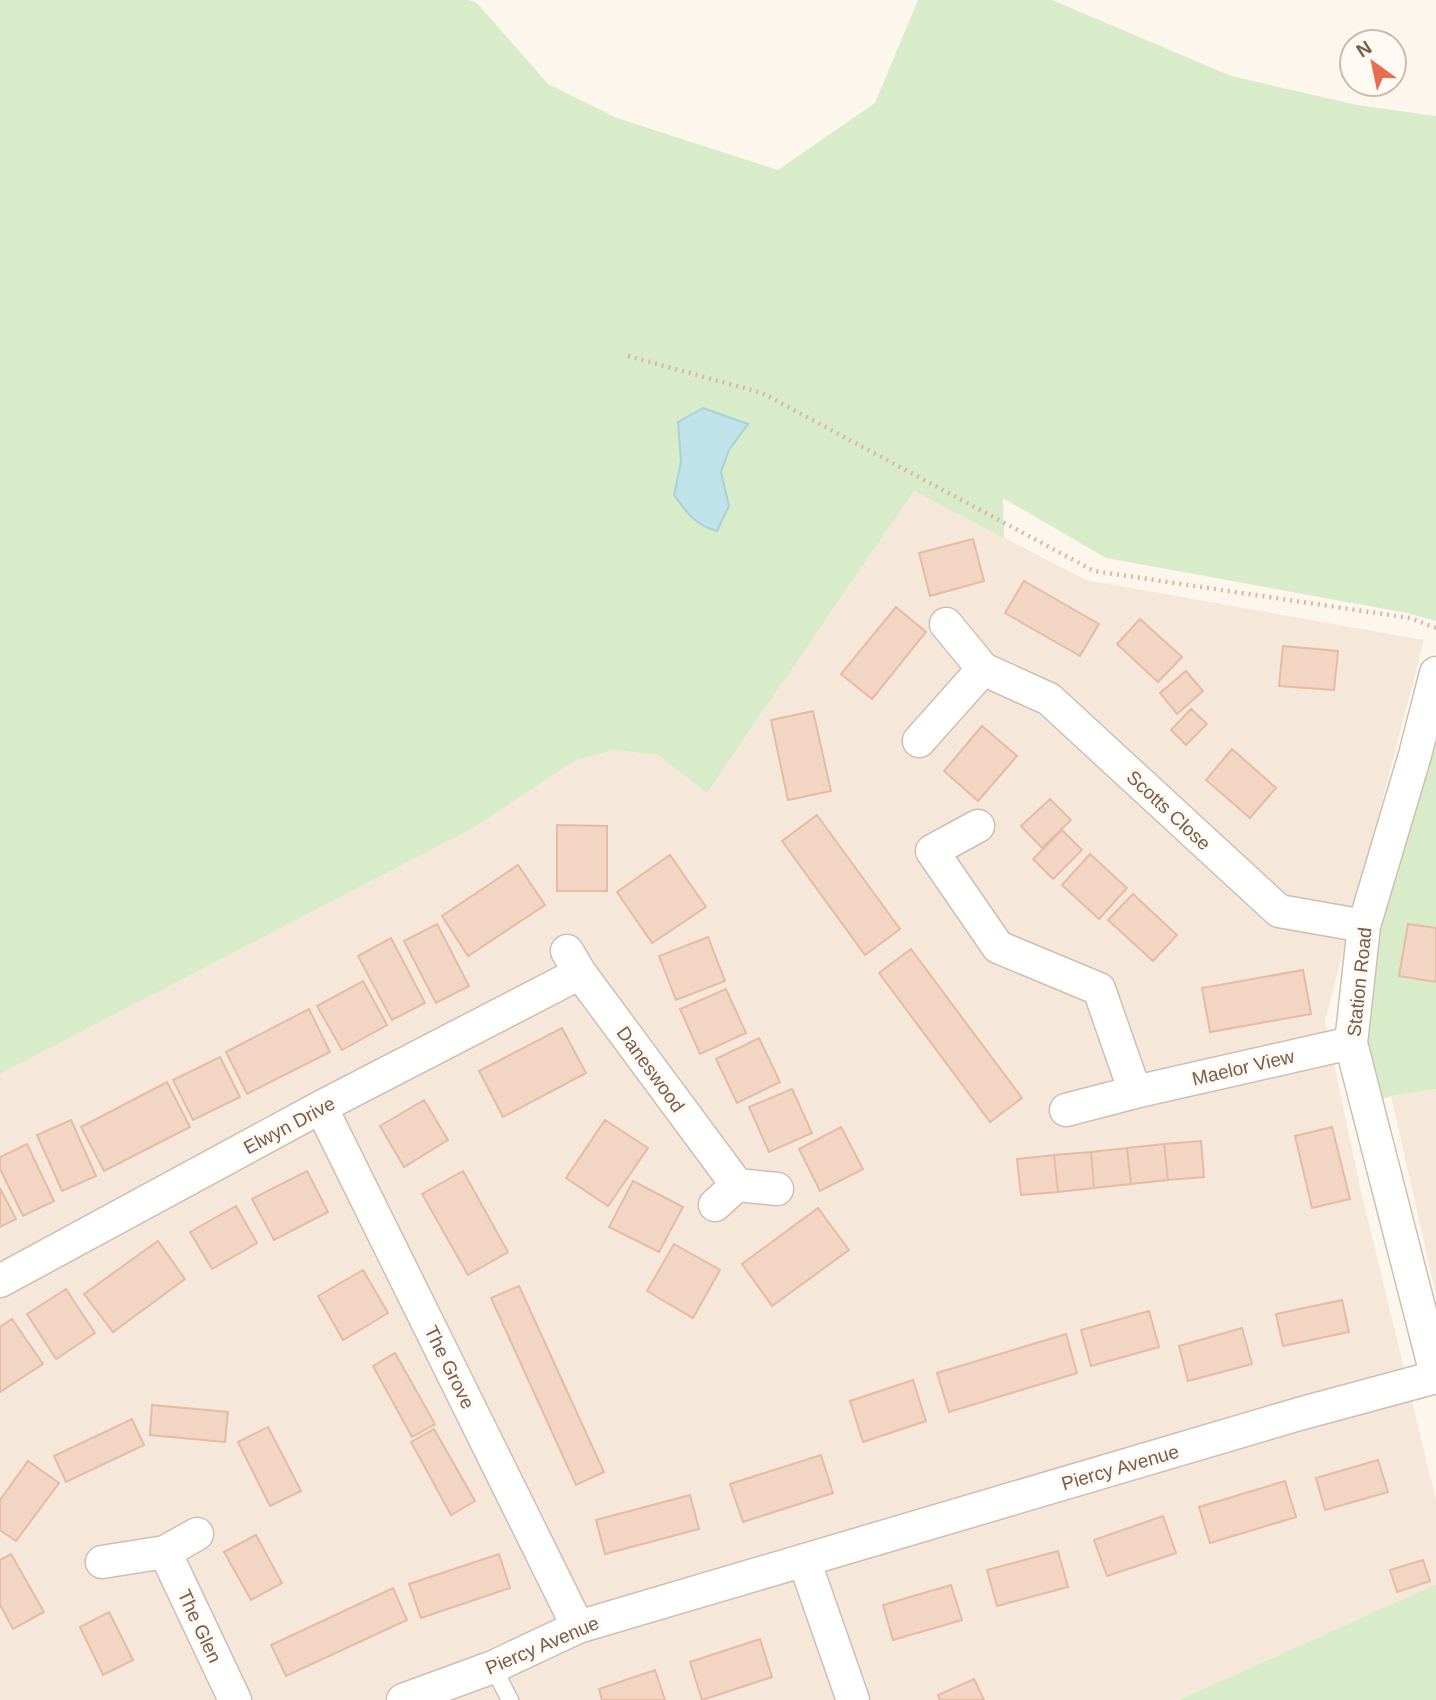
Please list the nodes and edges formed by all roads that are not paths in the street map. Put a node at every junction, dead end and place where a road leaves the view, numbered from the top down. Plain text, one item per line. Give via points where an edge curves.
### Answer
1 (946, 624) dead end
2 (983, 669) junction
3 (1436, 673) edge
4 (919, 741) dead end
5 (978, 826) dead end
6 (1364, 926) junction
7 (573, 962) joint
8 (1351, 1043) junction
9 (1135, 1092) junction
10 (321, 1107) junction
11 (1066, 1110) dead end
12 (777, 1189) dead end
13 (0, 1281) edge
14 (1436, 1376) edge
15 (197, 1534) dead end
16 (165, 1552) junction
17 (804, 1560) junction
18 (102, 1562) dead end
19 (578, 1627) junction
20 (493, 1667) junction
21 (235, 1700) edge
22 (403, 1700) edge
23 (510, 1700) edge
24 (853, 1700) edge

1 - 2 street, Scotts Close
2 - 4 street
2 - 6 street, Scotts Close via 1049,699 1279,911
3 - 6 street, Station Road
5 - 9 street via 932,851 998,947 1099,989
6 - 8 street, Station Road
7 - 10 street, Elwyn Drive
7 - 12 street, Daneswood via 726,1195
8 - 9 street, Maelor View
8 - 14 street, Station Road
9 - 11 street, Maelor View
10 - 13 street, Elwyn Drive
10 - 19 street, The Grove
14 - 17 street, Piercy Avenue
15 - 16 street
16 - 18 street
16 - 21 street, The Glen
17 - 19 street, Piercy Avenue
17 - 24 street
19 - 20 street, Piercy Avenue
20 - 22 street, Piercy Avenue
20 - 23 lane

